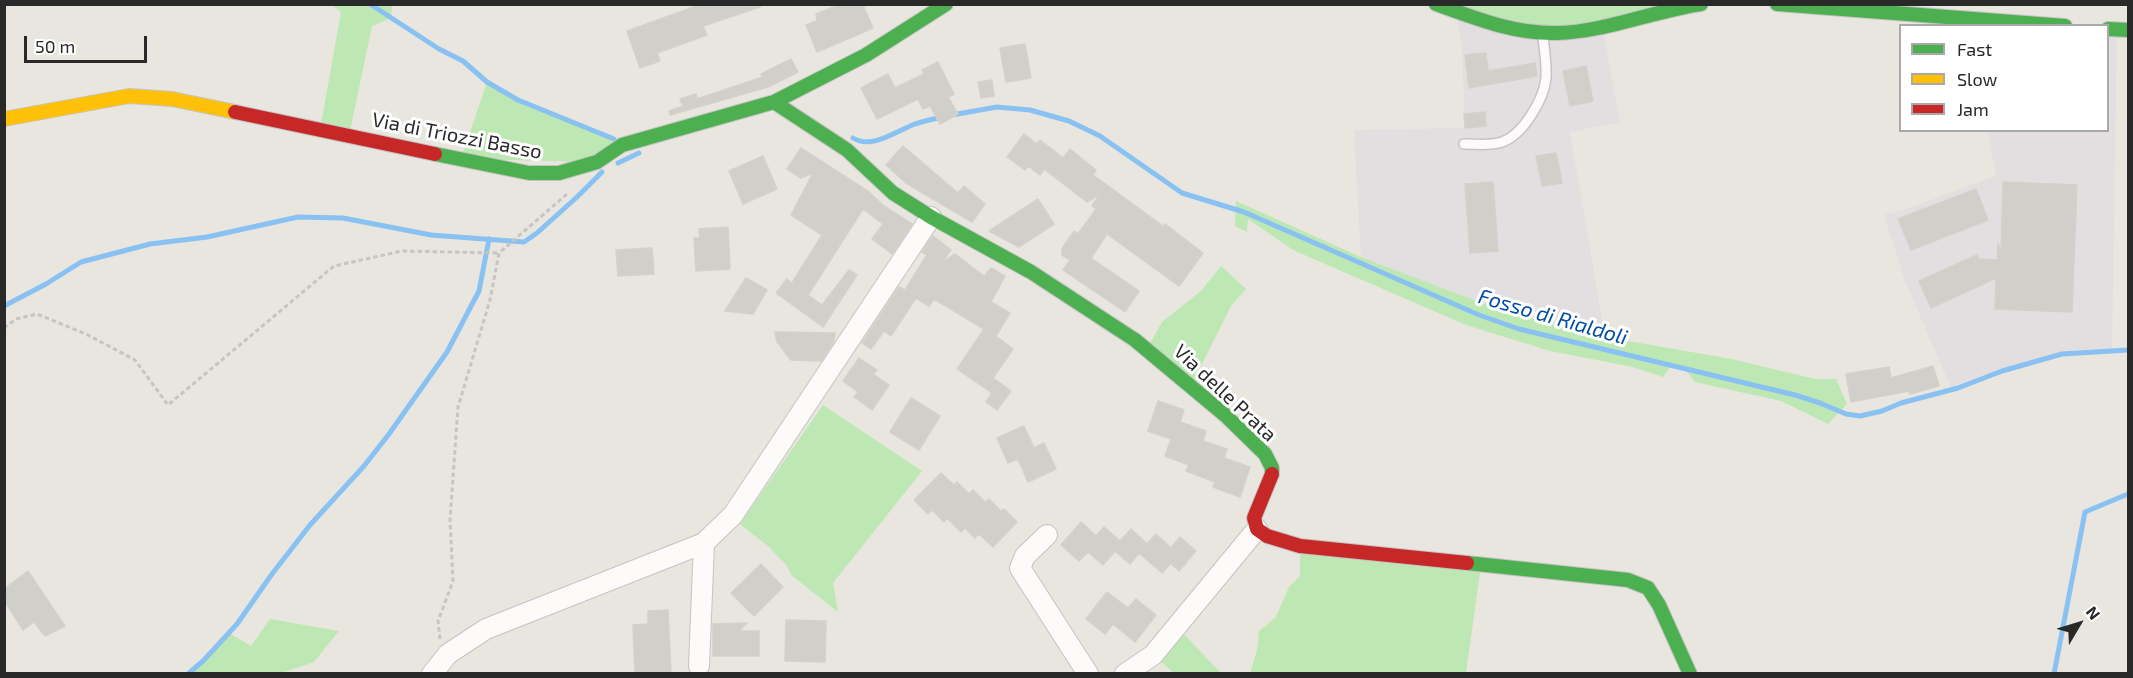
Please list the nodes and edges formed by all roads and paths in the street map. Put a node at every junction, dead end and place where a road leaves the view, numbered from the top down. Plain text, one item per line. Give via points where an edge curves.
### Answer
1 (1436, 4) edge
2 (1701, 4) edge
3 (1777, 4) edge
4 (942, 5) edge
5 (2039, 24) edge
6 (2109, 29) edge
7 (2128, 30) edge
8 (1542, 33) junction
9 (774, 102) junction
10 (4, 119) edge
11 (1464, 144) dead end
12 (570, 192) dead end
13 (931, 217) junction
14 (499, 253) junction
15 (4, 328) edge
16 (1257, 529) junction
17 (1047, 535) dead end
18 (704, 543) junction
19 (448, 654) junction
20 (699, 666) dead end
21 (432, 674) edge
22 (1088, 674) edge
23 (1125, 674) edge
24 (1690, 674) edge

1 - 8 street via 1502,28
2 - 8 street via 1574,32
3 - 5 street
4 - 9 street, Via di Triozzi Basso via 866,55
6 - 7 street
8 - 11 lane via 1546,80 1529,119 1504,141
9 - 10 street, Via di Triozzi Basso via 622,146 597,162 558,173 529,173 172,99 129,96
9 - 13 street, Via delle Prata via 847,150 893,193
12 - 14 path
13 - 16 street, Via delle Prata via 1031,272 1126,333 1225,415 1265,454 1272,468 1254,518
13 - 18 street via 733,514
14 - 15 path via 402,251 334,266 168,405 135,360 86,334 37,314
14 - 19 path via 490,300 458,406 450,520 453,581 438,621
16 - 23 street via 1153,655
16 - 24 street via 1300,546 1628,580 1648,588
17 - 22 street via 1025,555 1020,568
18 - 19 street via 486,629
18 - 20 street
19 - 21 street

